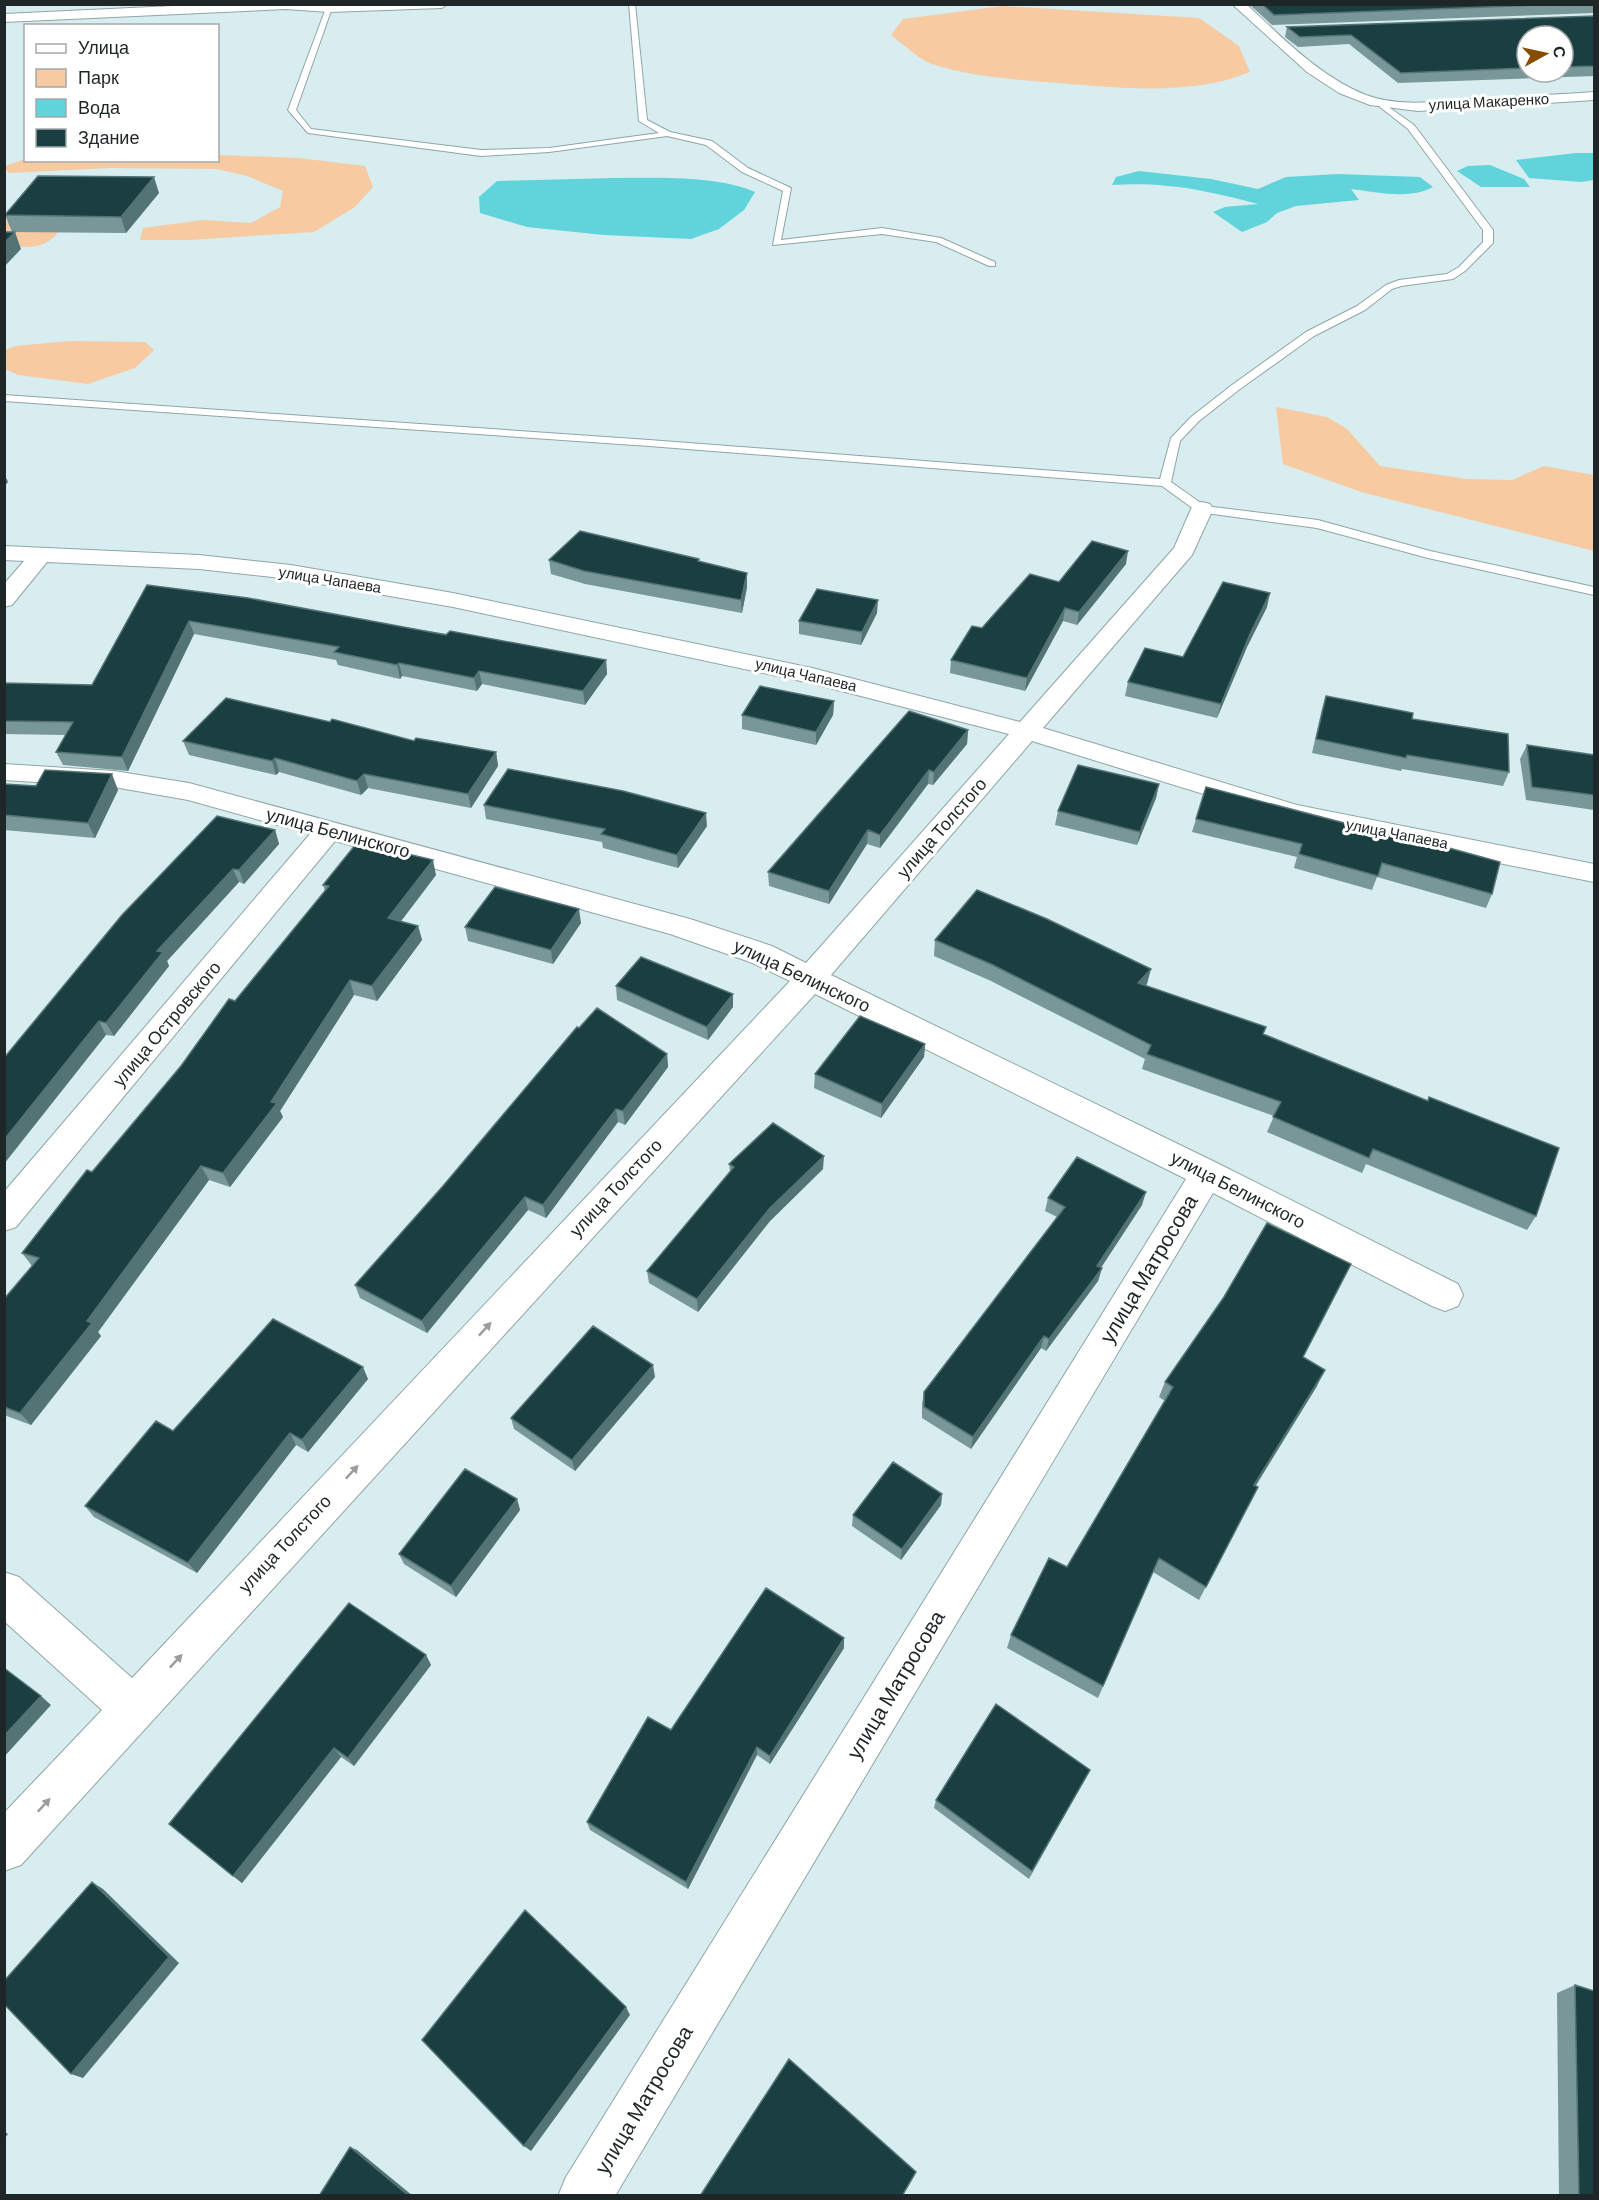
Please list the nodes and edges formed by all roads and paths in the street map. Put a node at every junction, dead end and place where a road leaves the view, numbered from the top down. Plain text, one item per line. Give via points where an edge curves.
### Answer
1 (442, 4) edge
2 (632, 4) edge
3 (1238, 4) edge
4 (329, 8) junction
5 (4, 18) edge
6 (1268, 31) junction
7 (1292, 31) edge
8 (1594, 96) edge
9 (1383, 105) junction
10 (667, 134) junction
11 (992, 264) dead end
12 (4, 398) edge
13 (1165, 483) junction
14 (1202, 509) junction
15 (4, 554) edge
16 (41, 554) junction
17 (1594, 591) edge
18 (4, 600) edge
19 (1026, 730) junction
20 (4, 772) edge
21 (329, 830) junction
22 (1594, 873) edge
23 (811, 978) junction
24 (1207, 1174) junction
25 (4, 1217) edge
26 (1446, 1295) dead end
27 (4, 1592) edge
28 (133, 1708) junction
29 (4, 1848) edge
30 (585, 2196) edge

1 - 4 street
2 - 10 lane via 643,121
3 - 6 street, улица Макаренко
4 - 5 street via 286,4
4 - 10 lane via 292,110 308,131 481,153 549,150
6 - 7 street
6 - 9 street, улица Макаренко via 1333,83
8 - 9 street, улица Макаренко
9 - 13 lane via 1411,127 1488,230 1488,243 1450,277 1389,287 1361,308 1310,334 1236,387 1175,440
10 - 11 lane via 709,143 745,170 788,190 776,243 882,231 938,240
12 - 13 lane
13 - 14 lane
14 - 17 lane via 1318,524 1428,554
14 - 19 street, улица Толстого via 1184,550
15 - 16 street, улица Чапаева
16 - 18 street
16 - 19 street, улица Чапаева via 199,562 291,572 453,600 812,676
19 - 22 street, улица Чапаева via 1294,813
19 - 23 street, улица Толстого
20 - 21 street, улица Белинского via 114,779 157,786
21 - 23 street, улица Белинского via 679,926 760,954
21 - 25 street, улица Островского
23 - 24 street, улица Белинского
28 -> 23 street, улица Толстого
24 - 26 street, улица Белинского
24 - 30 street, улица Матросова
27 - 28 street
29 -> 28 street, улица Толстого

